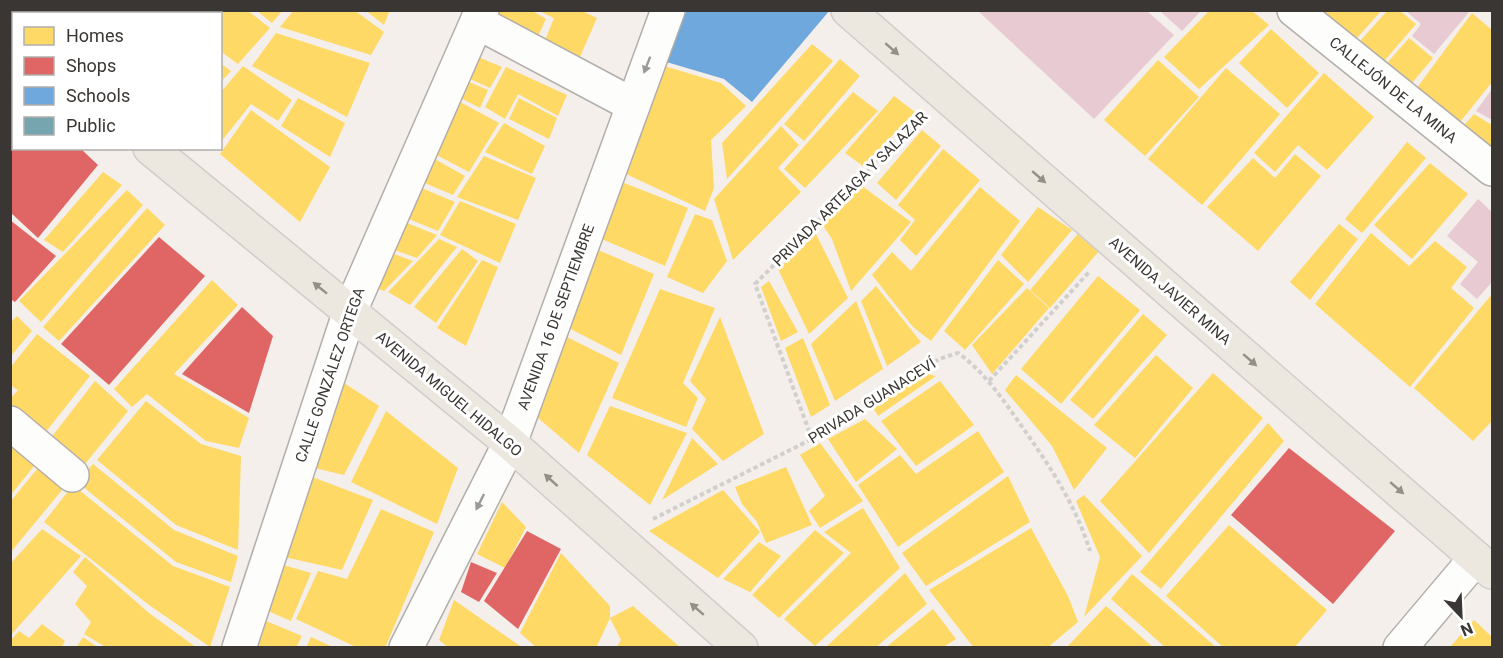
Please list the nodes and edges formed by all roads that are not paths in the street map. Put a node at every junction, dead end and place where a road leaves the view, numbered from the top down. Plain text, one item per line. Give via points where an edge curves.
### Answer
1 (668, 10) edge
2 (848, 10) edge
3 (1294, 10) edge
4 (479, 16) edge
5 (633, 105) junction
6 (152, 150) edge
7 (1492, 169) edge
8 (350, 311) junction
9 (10, 423) edge
10 (510, 443) junction
11 (72, 475) dead end
12 (1484, 565) edge
13 (728, 642) edge
14 (239, 648) edge
15 (406, 648) edge
16 (1400, 648) edge

1 -> 5 street, AVENIDA 16 DE SEPTIEMBRE
2 -> 12 main road, AVENIDA JAVIER MINA
3 - 7 street, CALLEJÓN DE LA MINA
4 - 5 street
4 - 8 street, CALLE GONZÁLEZ ORTEGA
5 - 10 street, AVENIDA 16 DE SEPTIEMBRE
8 -> 6 main road, AVENIDA MIGUEL HIDALGO
8 - 10 main road, AVENIDA MIGUEL HIDALGO
8 - 14 street, CALLE GONZÁLEZ ORTEGA
9 - 11 street
13 -> 10 main road, AVENIDA MIGUEL HIDALGO
10 -> 15 street, AVENIDA 16 DE SEPTIEMBRE
12 - 16 street

